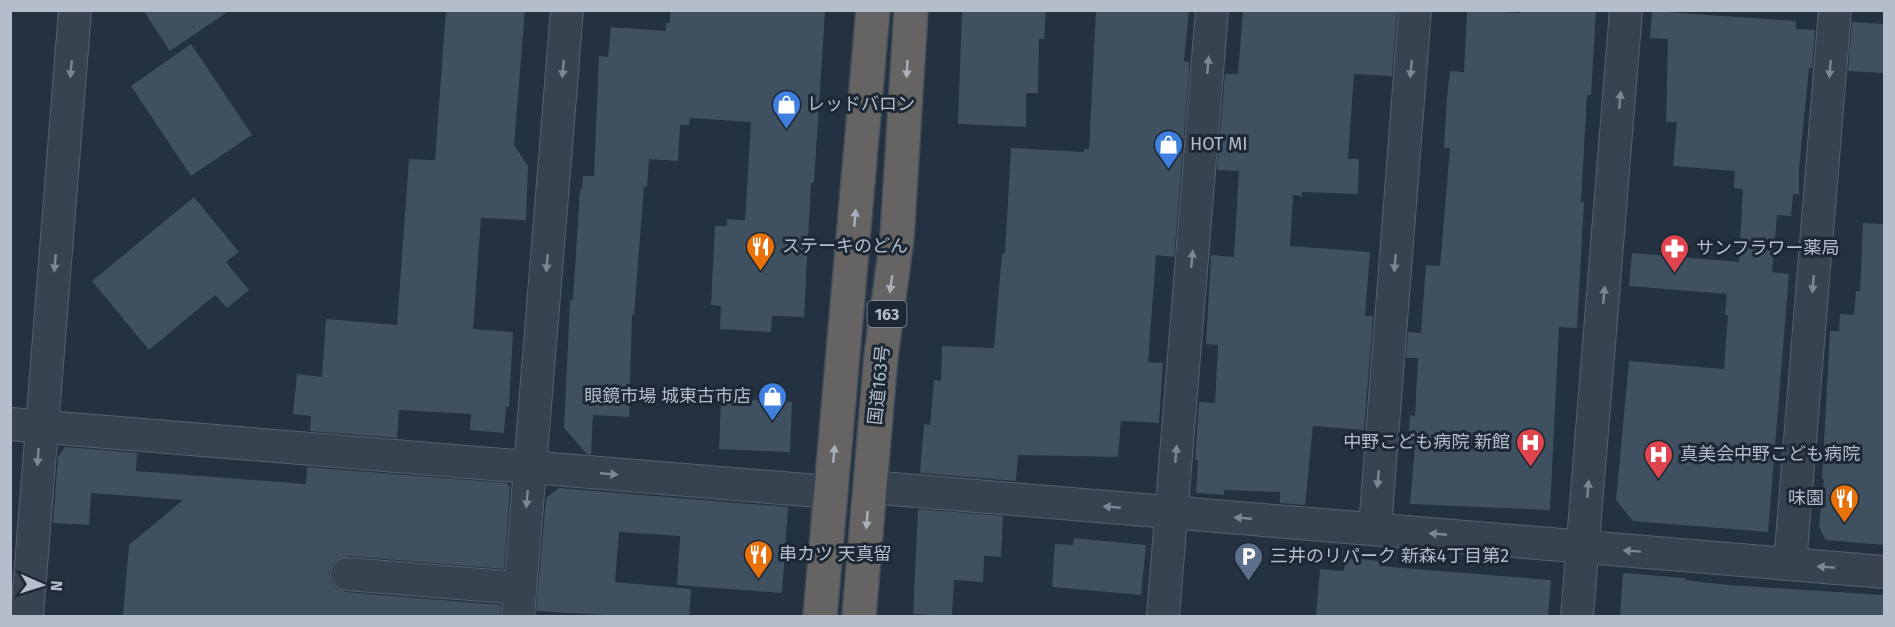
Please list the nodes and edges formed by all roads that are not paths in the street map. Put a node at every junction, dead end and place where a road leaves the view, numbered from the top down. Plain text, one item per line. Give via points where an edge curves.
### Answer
1 (75, 10) edge
2 (567, 10) edge
3 (873, 10) edge
4 (911, 10) edge
5 (1212, 10) edge
6 (1415, 10) edge
7 (1626, 10) edge
8 (1835, 10) edge
9 (26, 425) edge
10 (530, 467) junction
11 (869, 487) junction
12 (830, 492) junction
13 (1171, 512) junction
14 (1375, 528) junction
15 (1583, 547) junction
16 (1790, 564) junction
17 (1884, 572) edge
18 (347, 574) dead end
19 (519, 602) edge
20 (27, 616) edge
21 (820, 616) edge
22 (859, 616) edge
23 (1163, 616) edge
24 (1577, 616) edge

1 -> 9 street
2 -> 10 street
12 -> 3 highway, 163
4 -> 11 highway, 国道163号 / 163 via 897,238
13 -> 5 street
6 -> 14 street
15 -> 7 street
8 -> 16 street
9 - 10 street
9 -> 20 street
10 -> 12 street
10 -> 19 street
13 -> 11 street
11 -> 22 highway, 国道163号 / 163
12 - 21 highway, 163
14 -> 13 street
13 - 23 street
15 -> 14 street
16 -> 15 street
15 - 24 street
17 -> 16 street
18 - 19 street

